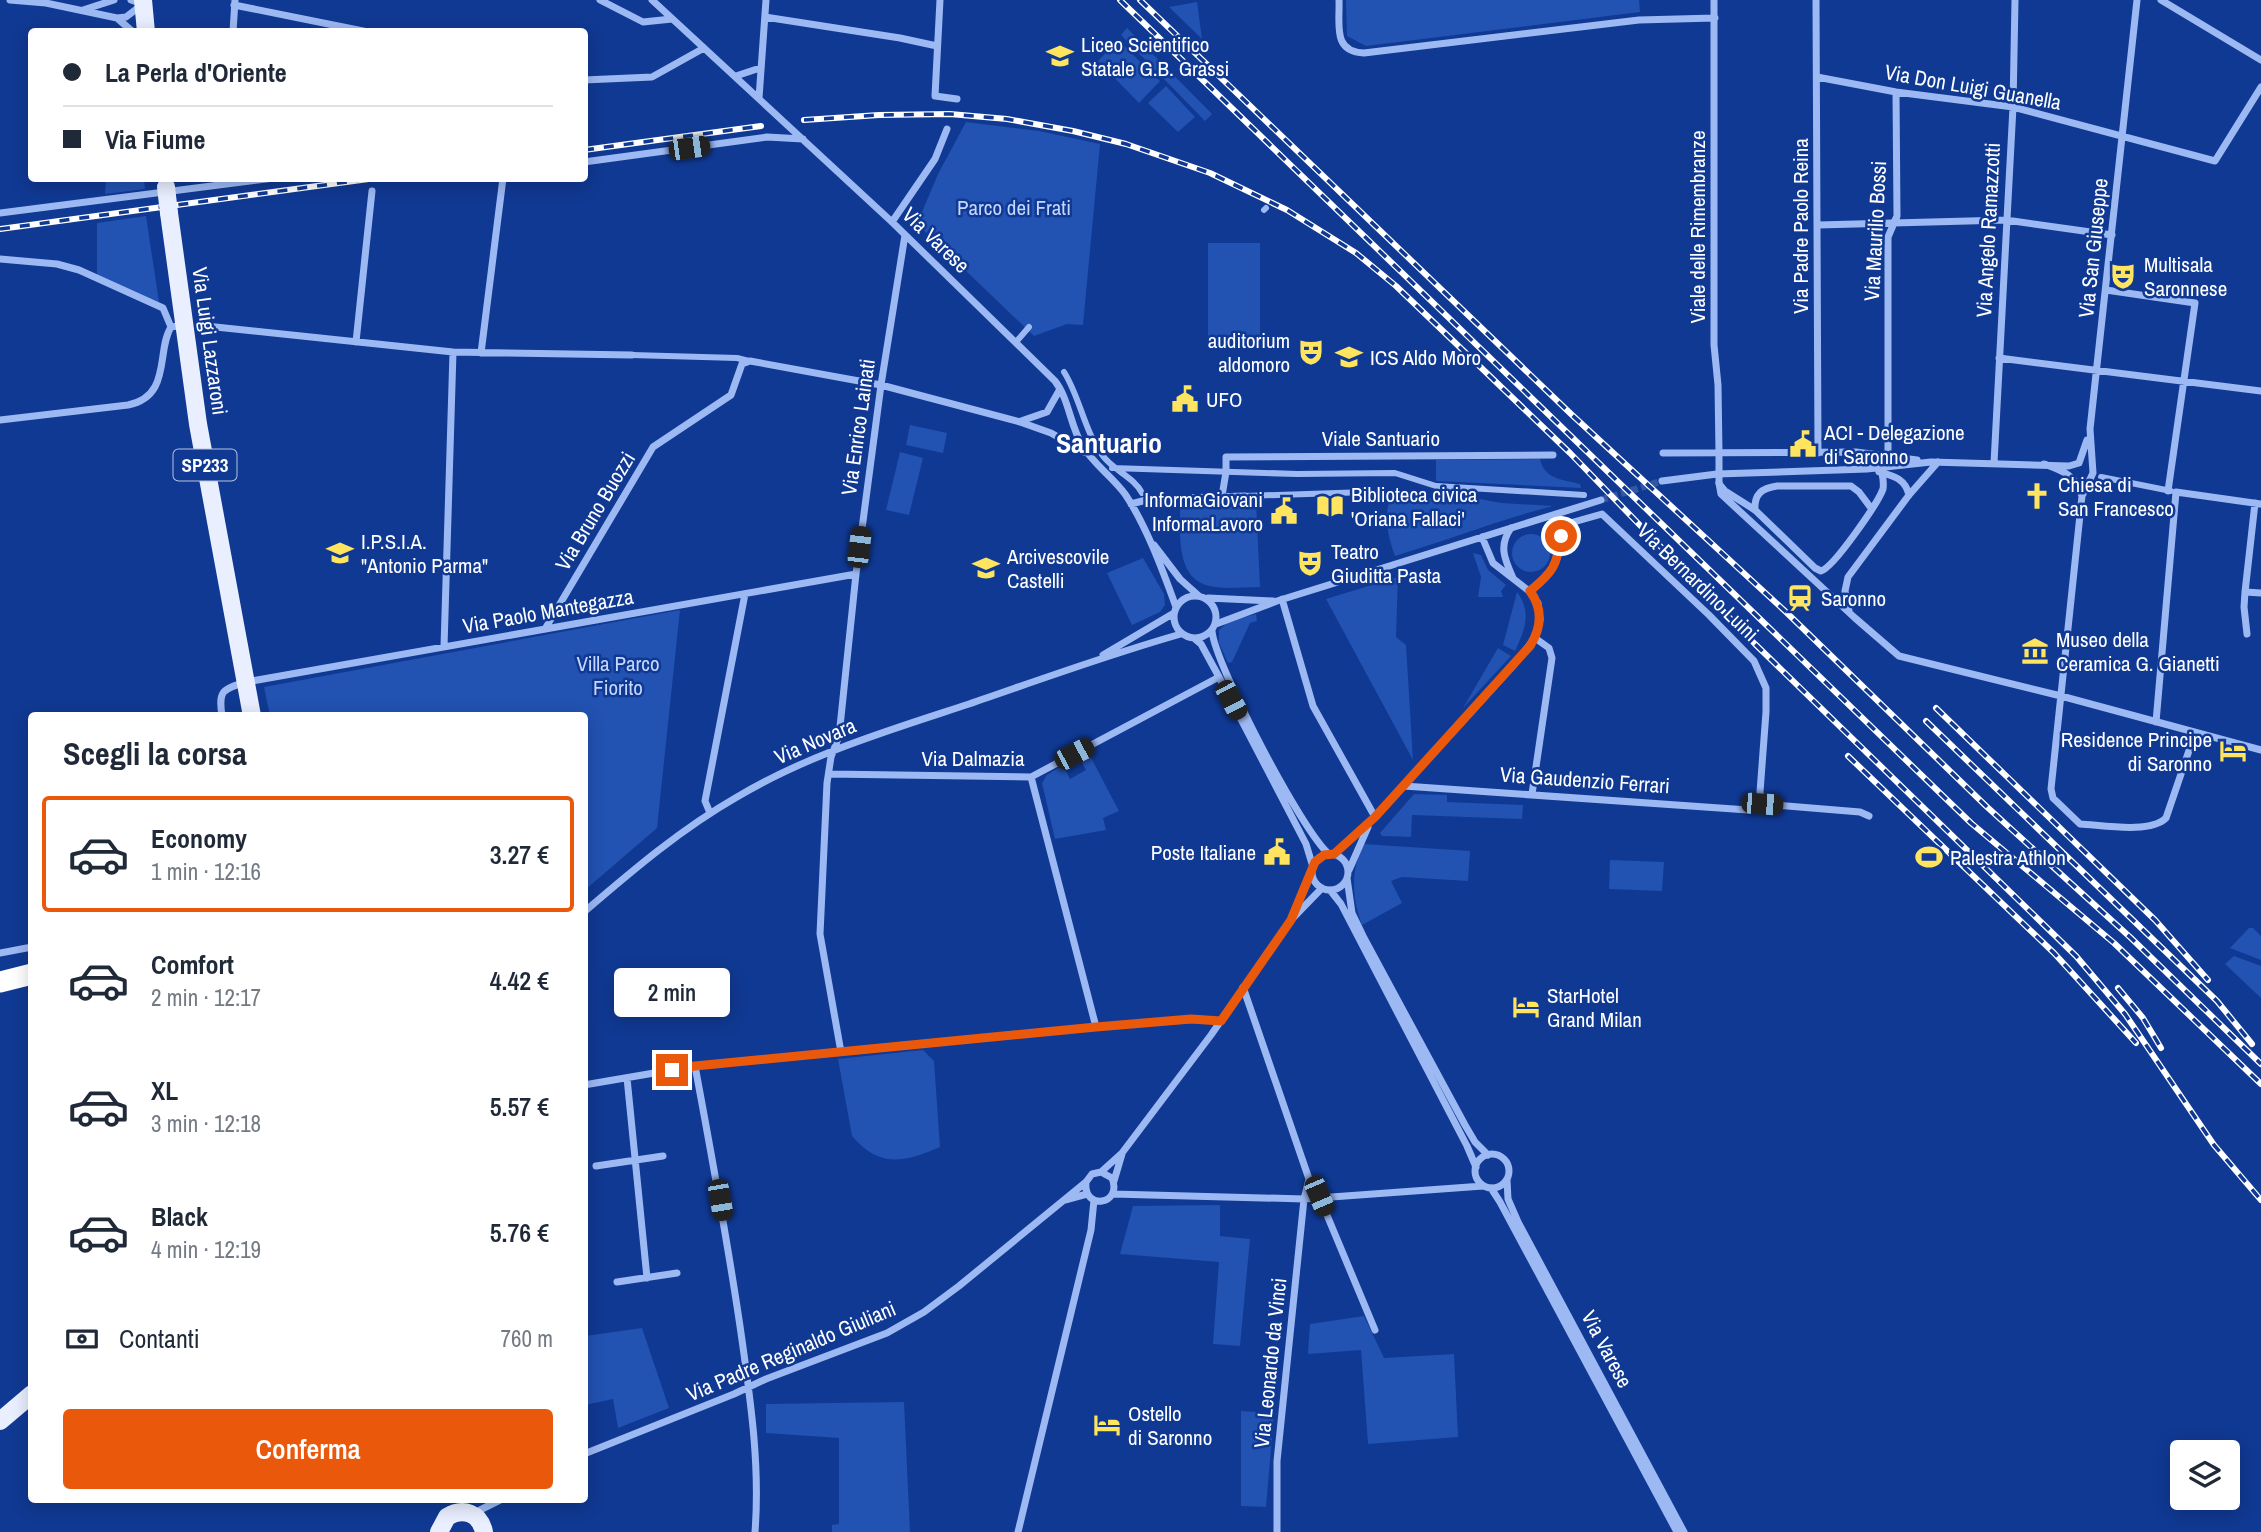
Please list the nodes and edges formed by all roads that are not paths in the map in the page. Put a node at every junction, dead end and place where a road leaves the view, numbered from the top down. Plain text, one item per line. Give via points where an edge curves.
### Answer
1 (10, 0) edge
2 (116, 0) edge
3 (600, 0) edge
4 (652, 0) edge
5 (766, 0) edge
6 (940, 0) edge
7 (1339, 0) edge
8 (1714, 0) edge
9 (1816, 0) edge
10 (2015, 0) edge
11 (2137, 0) edge
12 (2161, 0) edge
13 (139, 1) edge
14 (235, 2) edge
15 (83, 10) junction
16 (765, 17) junction
17 (117, 18) junction
18 (1715, 18) junction
19 (672, 19) junction
20 (128, 28) edge
21 (145, 28) edge
22 (233, 28) edge
23 (350, 28) edge
24 (937, 46) junction
25 (704, 48) junction
26 (2261, 60) edge
27 (760, 68) junction
28 (736, 76) junction
29 (1816, 77) junction
30 (588, 79) edge
31 (2261, 87) edge
32 (1896, 92) junction
33 (759, 98) junction
34 (957, 99) dead end
35 (2013, 107) junction
36 (947, 129) dead end
37 (2123, 136) junction
38 (803, 139) junction
39 (588, 161) edge
40 (243, 182) edge
41 (502, 182) edge
42 (165, 183) edge
43 (372, 191) dead end
44 (0, 213) edge
45 (2006, 220) junction
46 (892, 222) junction
47 (1895, 223) junction
48 (1818, 225) junction
49 (905, 235) junction
50 (2112, 235) junction
51 (0, 259) edge
52 (2106, 290) junction
53 (206, 326) tunnel mouth
54 (1029, 327) dead end
55 (356, 342) junction
56 (1016, 342) junction
57 (453, 352) junction
58 (481, 353) junction
59 (632, 355) joint
60 (1999, 358) junction
61 (746, 362) junction
62 (2098, 369) junction
63 (1064, 372) dead end
64 (2184, 381) junction
65 (881, 384) junction
66 (1060, 389) junction
67 (2261, 391) edge
68 (0, 420) edge
69 (1020, 422) junction
70 (2090, 429) junction
71 (1087, 453) junction
72 (1663, 453) dead end
73 (1719, 453) junction
74 (1818, 453) junction
75 (1553, 455) dead end
76 (1888, 456) junction
77 (1935, 462) junction
78 (1994, 463) junction
79 (2044, 464) junction
80 (1112, 468) junction
81 (1867, 469) junction
82 (1226, 472) junction
83 (1882, 472) junction
84 (2101, 477) dead end
85 (1662, 481) tunnel mouth
86 (1719, 483) junction
87 (2172, 491) junction
88 (1367, 492) dead end
89 (1142, 493) dead end
90 (1584, 495) dead end
91 (1909, 495) junction
92 (1222, 496) junction
93 (1245, 496) joint
94 (2082, 496) junction
95 (1601, 500) tunnel mouth
96 (2258, 503) edge
97 (1131, 504) junction
98 (1871, 509) junction
99 (1755, 510) junction
100 (1511, 528) junction
101 (1482, 537) junction
102 (1149, 539) junction
103 (856, 574) junction
104 (1513, 579) junction
105 (1530, 591) junction
106 (2245, 592) junction
107 (2261, 593) edge
108 (744, 594) junction
109 (1202, 597) junction
110 (1279, 600) junction
111 (1175, 610) junction
112 (1849, 612) junction
113 (1214, 628) junction
114 (545, 629) junction
115 (1181, 634) junction
116 (2247, 634) dead end
117 (1535, 638) junction
118 (1195, 639) junction
119 (444, 648) junction
120 (1091, 662) junction
121 (1219, 677) junction
122 (246, 682) junction
123 (2061, 695) junction
124 (221, 712) edge
125 (251, 712) edge
126 (2156, 722) junction
127 (2195, 733) junction
128 (835, 749) junction
129 (2261, 749) edge
130 (829, 774) junction
131 (1031, 777) junction
132 (1404, 786) junction
133 (1532, 794) junction
134 (1762, 804) junction
135 (710, 813) junction
136 (1869, 816) dead end
137 (1373, 819) junction
138 (1331, 854) junction
139 (1313, 870) junction
140 (1348, 875) junction
141 (1326, 889) junction
142 (588, 909) edge
143 (1291, 920) junction
144 (28, 948) edge
145 (0, 953) edge
146 (28, 975) edge
147 (0, 982) edge
148 (28, 986) edge
149 (1243, 988) junction
150 (0, 992) edge
151 (1221, 1021) junction
152 (1096, 1027) junction
153 (841, 1052) junction
154 (695, 1066) junction
155 (627, 1078) junction
156 (588, 1083) edge
157 (1122, 1153) junction
158 (1488, 1155) junction
159 (663, 1156) dead end
160 (635, 1160) junction
161 (596, 1166) dead end
162 (1476, 1170) junction
163 (1101, 1172) junction
164 (1309, 1179) junction
165 (1507, 1180) junction
166 (1114, 1181) junction
167 (1086, 1182) junction
168 (1487, 1187) junction
169 (1459, 1188) junction
170 (1113, 1194) junction
171 (1319, 1196) junction
172 (1095, 1198) junction
173 (1304, 1199) junction
174 (1061, 1201) junction
175 (677, 1273) dead end
176 (647, 1278) junction
177 (617, 1282) dead end
178 (1375, 1330) dead end
179 (749, 1385) junction
180 (28, 1398) edge
181 (0, 1422) edge
182 (588, 1452) edge
183 (440, 1503) edge
184 (494, 1503) edge
185 (467, 1509) edge
186 (439, 1531) edge
187 (484, 1532) edge
188 (755, 1532) edge
189 (1018, 1532) edge
190 (1276, 1532) edge
191 (1676, 1532) edge
192 (1685, 1532) edge

1 - 15 street
2 - 15 street
3 - 19 street via 643,22
4 - 19 street, Via Varese
5 - 16 street
6 - 24 street
7 - 18 street via 1341,40 1348,50 1364,54 1639,20
8 - 18 street, Viale delle Rimembranze
9 - 29 street, Via Padre Paolo Reina
10 - 35 street, Via Angelo Ramazzotti
11 - 37 street, Via San Giuseppe
12 - 26 street
13 - 17 street via 126,17
13 - 21 main road
14 - 22 street
14 - 23 street
15 - 17 street
16 - 24 street
16 - 27 street
17 - 20 street
18 - 73 street, Viale delle Rimembranze via 1714,345
19 - 25 street, Via Varese
24 - 34 street via 934,96
25 - 28 street, Via Varese
25 - 30 street via 652,77
27 - 28 street
27 - 33 street
28 - 33 street, Via Varese
29 - 32 street, Via Don Luigi Guanella
29 - 48 street, Via Padre Paolo Reina
31 - 37 street, Via Don Luigi Guanella via 2215,161
32 - 35 street, Via Don Luigi Guanella
32 - 47 street, Via Maurilio Bossi
33 - 38 street, Via Varese
35 - 37 street, Via Don Luigi Guanella
35 - 45 street, Via Angelo Ramazzotti
36 - 46 street via 935,159
37 - 50 street, Via San Giuseppe
38 - 39 street via 766,137
38 - 46 street, Via Varese
40 - 44 street
41 - 58 street
42 - 122 main road, Via Luigi Lazzaroni / SP233, bridge via 198,425
43 - 55 street
45 - 47 street
45 - 50 street
45 - 60 street, Via Angelo Ramazzotti
46 - 49 street, Via Varese
47 - 48 street
47 - 76 street, Via Maurilio Bossi via 1888,237
48 - 74 street, Via Padre Paolo Reina
49 - 56 street, Via Varese
49 - 65 street, Via Enrico Lainati
50 - 52 street, Via San Giuseppe
51 - 68 street via 79,270 163,308 174,327 167,332 158,379 139,402
52 - 62 street, Via San Giuseppe
52 - 64 street via 2195,303
53 - 55 street
54 - 56 street
55 - 57 street
56 - 66 street, Via Varese
57 - 58 street
57 - 119 street
58 - 59 street
59 - 61 street
60 - 62 street
60 - 78 street, Via Angelo Ramazzotti
61 - 65 street
61 - 114 street, Via Bruno Buozzi via 731,395 653,447
62 - 64 street
62 - 70 street, Via San Giuseppe
63 - 80 street via 1099,450
64 - 67 street
64 - 87 street
65 - 69 street
65 - 103 street, Via Enrico Lainati
66 - 69 street via 1046,412
66 - 71 street, Via Varese
69 - 71 street
70 - 79 street via 2079,463
70 - 94 street, Via San Giuseppe via 2093,473
71 - 97 street, Via Varese
72 - 73 street
73 - 74 street
73 - 86 street, Viale delle Rimembranze, bridge
74 - 76 street
75 - 82 street, Viale Santuario via 1226,457
76 - 77 street
77 - 78 street
77 - 81 street
77 - 91 street
78 - 79 street
79 - 94 street via 2072,477
80 - 82 street
80 - 89 street
81 - 83 street
81 - 85 street via 1717,474
82 - 90 street, Viale Santuario via 1395,473 1436,486
82 - 92 street
83 - 91 street via 1904,482
83 - 98 street via 1883,487
84 - 87 street
86 - 99 street
86 - 112 street via 1721,494
87 - 96 street
87 - 126 street
88 - 93 street
91 - 112 street via 1848,578
92 - 93 street
92 - 97 street
94 - 123 street, Via San Giuseppe
95 - 100 street
96 - 106 street
97 - 102 street, Via Varese
98 - 99 street via 1851,486 1777,486 1759,492
98 - 99 street via 1834,563 1821,571
100 - 101 street
100 - 104 street via 1503,551
101 - 104 street via 1490,558
101 - 110 street
102 - 109 street, Via Varese via 1180,579
102 - 111 street, Via Varese
103 - 108 street, Via Paolo Mantegazza
103 - 128 street, Via Enrico Lainati
104 - 105 street
105 - 117 street via 1540,612
105 - 134 street, Via Bernardino Luini via 1550,574 1558,559 1563,525 1602,514 1754,661 1766,688
106 - 107 street
106 - 116 street
108 - 114 street, Via Paolo Mantegazza
108 - 135 street via 705,801
109 - 110 street
109 - 111 street via 1184,599
109 - 113 street via 1216,612
110 - 113 street
110 - 137 street via 1313,706
111 - 115 street
111 - 120 street, Via Novara
112 - 123 street via 1899,656
113 - 118 street
113 - 138 street via 1222,662 1263,750 1307,826
114 - 119 street, Via Paolo Mantegazza
115 - 118 street
115 - 120 street, Via Novara
117 - 132 street
117 - 133 street via 1549,648 1552,658
118 - 121 street
119 - 122 street, Via Paolo Mantegazza
120 - 128 street, Via Novara
121 - 131 street, Via Dalmazia
121 - 139 street via 1306,844
122 - 124 street via 222,692
122 - 125 main road, Via Luigi Lazzaroni / SP233
123 - 126 street
123 - 127 street, Via San Giuseppe via 2051,789 2053,798 2080,824 2149,827 2161,823
126 - 127 street
127 - 129 street
128 - 130 street, Via Enrico Lainati
128 - 135 street, Via Novara
130 - 131 street, Via Dalmazia
130 - 153 street, Via Enrico Lainati via 820,934
131 - 152 street
132 - 133 street, Via Gaudenzio Ferrari
132 - 137 street
133 - 134 street, Via Gaudenzio Ferrari via 1748,810
134 - 136 street, Via Gaudenzio Ferrari
135 - 142 street, Via Novara
137 - 138 street
137 - 140 street
138 - 139 street via 1319,858
138 - 140 street via 1344,861
139 - 141 street via 1317,884
139 - 143 street, Via Padre Reginaldo Giuliani
140 - 141 street via 1340,887
140 - 158 street via 1352,913 1364,938 1465,1125
141 - 143 street, Via Padre Reginaldo Giuliani
141 - 162 street via 1341,904
143 - 149 street, Via Padre Reginaldo Giuliani
144 - 145 street
146 - 147 highway
148 - 150 highway
149 - 151 street, Via Padre Reginaldo Giuliani
149 - 164 street
151 - 152 street
151 - 157 street, Via Padre Reginaldo Giuliani
152 - 153 street
153 - 154 street
154 - 155 street
154 - 179 street
155 - 156 street
155 - 160 street
157 - 163 street, Via Padre Reginaldo Giuliani
157 - 166 street, Via Padre Reginaldo Giuliani
158 - 162 street
158 - 165 street via 1501,1156 1507,1162
159 - 160 street
160 - 161 street
160 - 176 street
162 - 168 street
162 - 169 street
163 - 166 street
163 - 167 street, Via Padre Reginaldo Giuliani
164 - 171 street
164 - 173 street, Via Leonardo da Vinci
165 - 168 street via 1499,1187
165 - 192 street, Via Varese via 1508,1199 1518,1222
166 - 170 street, Via Padre Reginaldo Giuliani
167 - 172 street
167 - 174 street, Via Padre Reginaldo Giuliani
168 - 169 street
168 - 191 street, Via Varese via 1500,1202
169 - 171 street
170 - 172 street, Via Padre Reginaldo Giuliani
170 - 173 street
171 - 173 street
171 - 178 street
172 - 174 street, Via Padre Reginaldo Giuliani
172 - 189 street
173 - 190 street, Via Leonardo da Vinci via 1277,1461
174 - 179 street, Via Padre Reginaldo Giuliani via 960,1286 887,1334
175 - 176 street
176 - 177 street
179 - 182 street, Via Padre Reginaldo Giuliani
179 - 188 street via 756,1449
180 - 181 main road
183 - 186 main road
184 - 185 street via 480,1510
185 - 186 main road via 447,1517
185 - 187 main road

